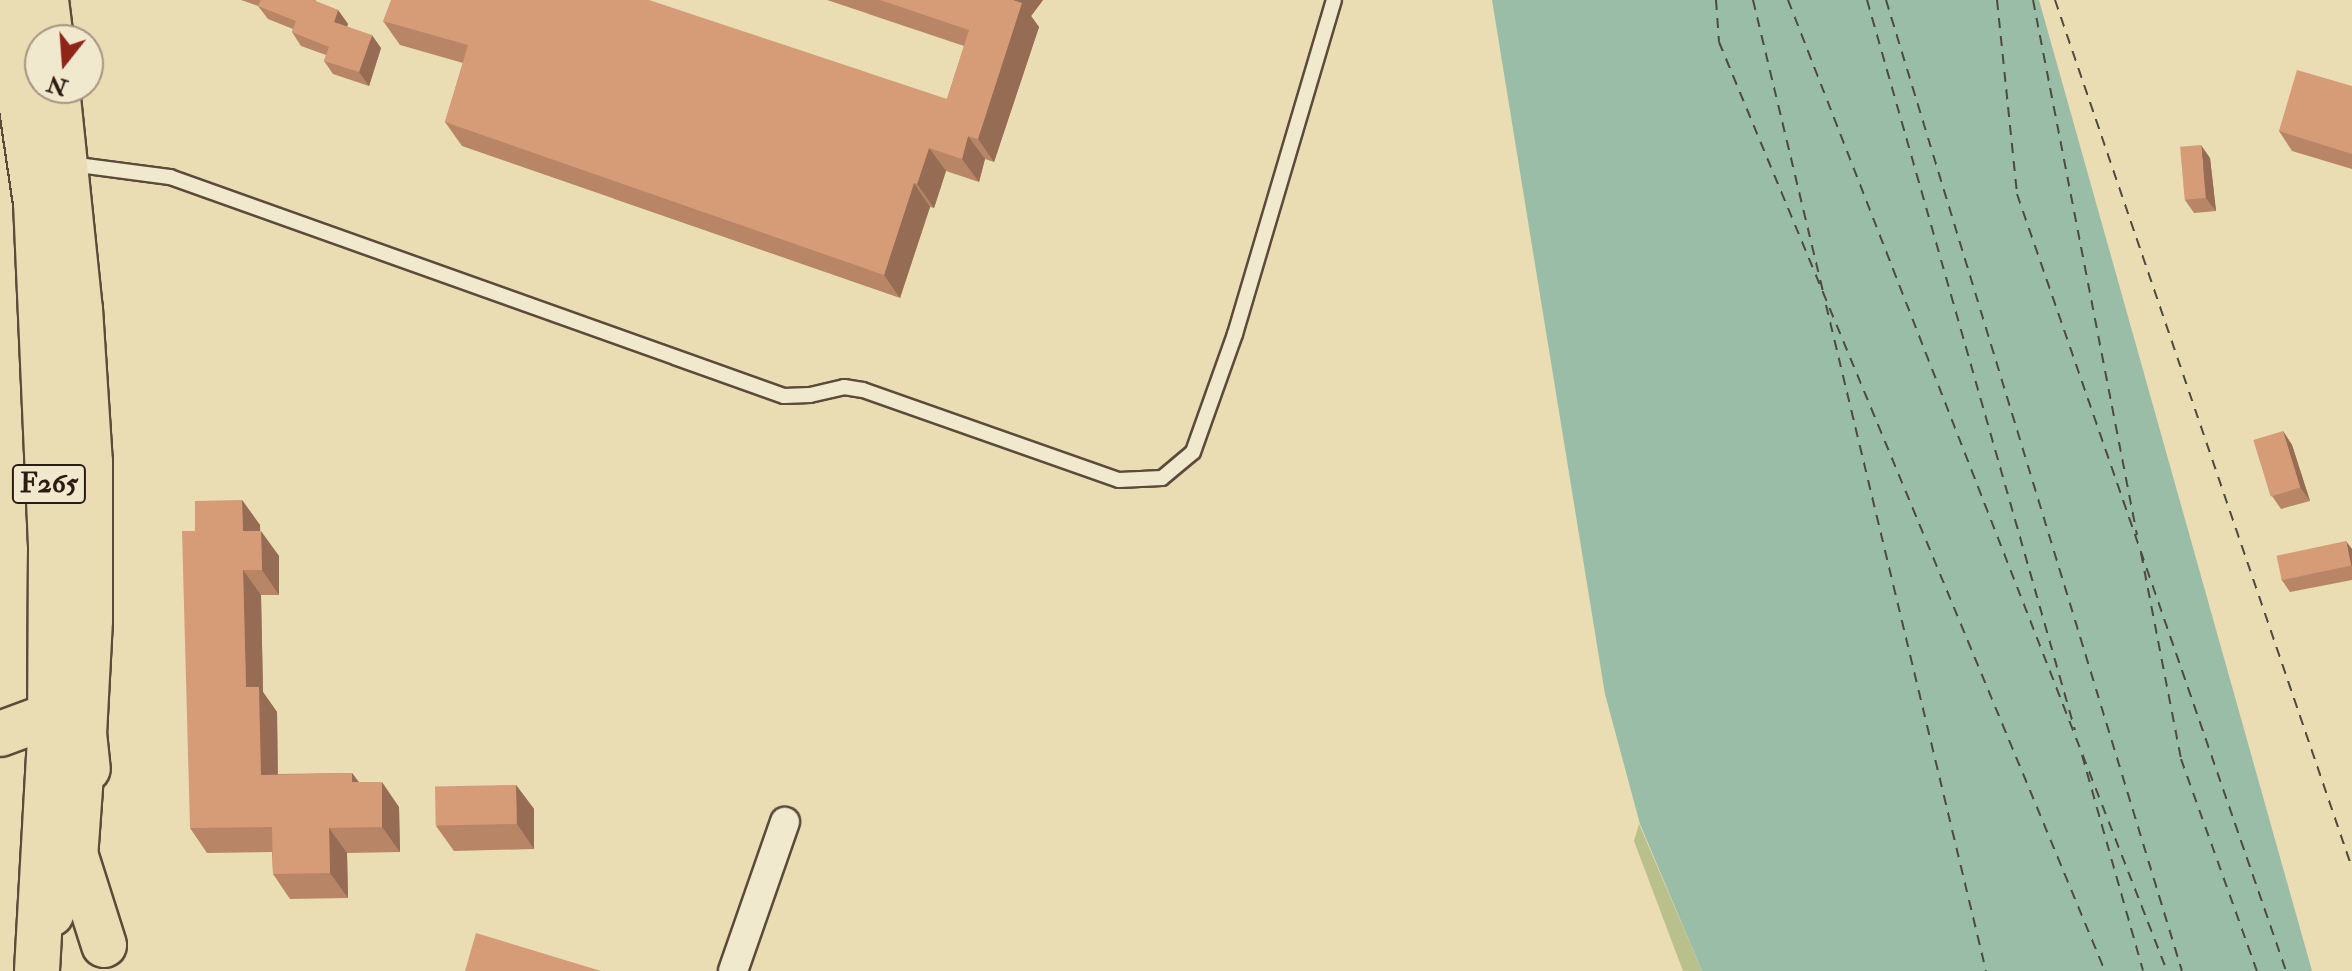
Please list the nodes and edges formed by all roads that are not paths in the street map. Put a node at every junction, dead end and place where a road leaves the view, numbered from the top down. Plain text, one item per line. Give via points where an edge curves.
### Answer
1 (6, 0) edge
2 (46, 0) edge
3 (1334, 0) edge
4 (49, 24) edge
5 (59, 104) edge
6 (67, 164) junction
7 (62, 729) junction
8 (0, 734) edge
9 (785, 822) dead end
10 (75, 858) junction
11 (37, 958) edge
12 (104, 958) edge
13 (733, 971) edge

1 - 7 main road, F265 via 36,202
2 - 4 main road
3 - 6 lane via 1235,334 1193,452 1162,478 1119,480 863,390 844,387 784,396 170,177
5 - 6 main road
6 - 7 main road via 90,462 90,620
7 - 8 main road
7 - 10 main road
7 - 11 main road, F265
7 - 12 main road
9 - 13 street
10 - 11 main road
10 - 12 main road

